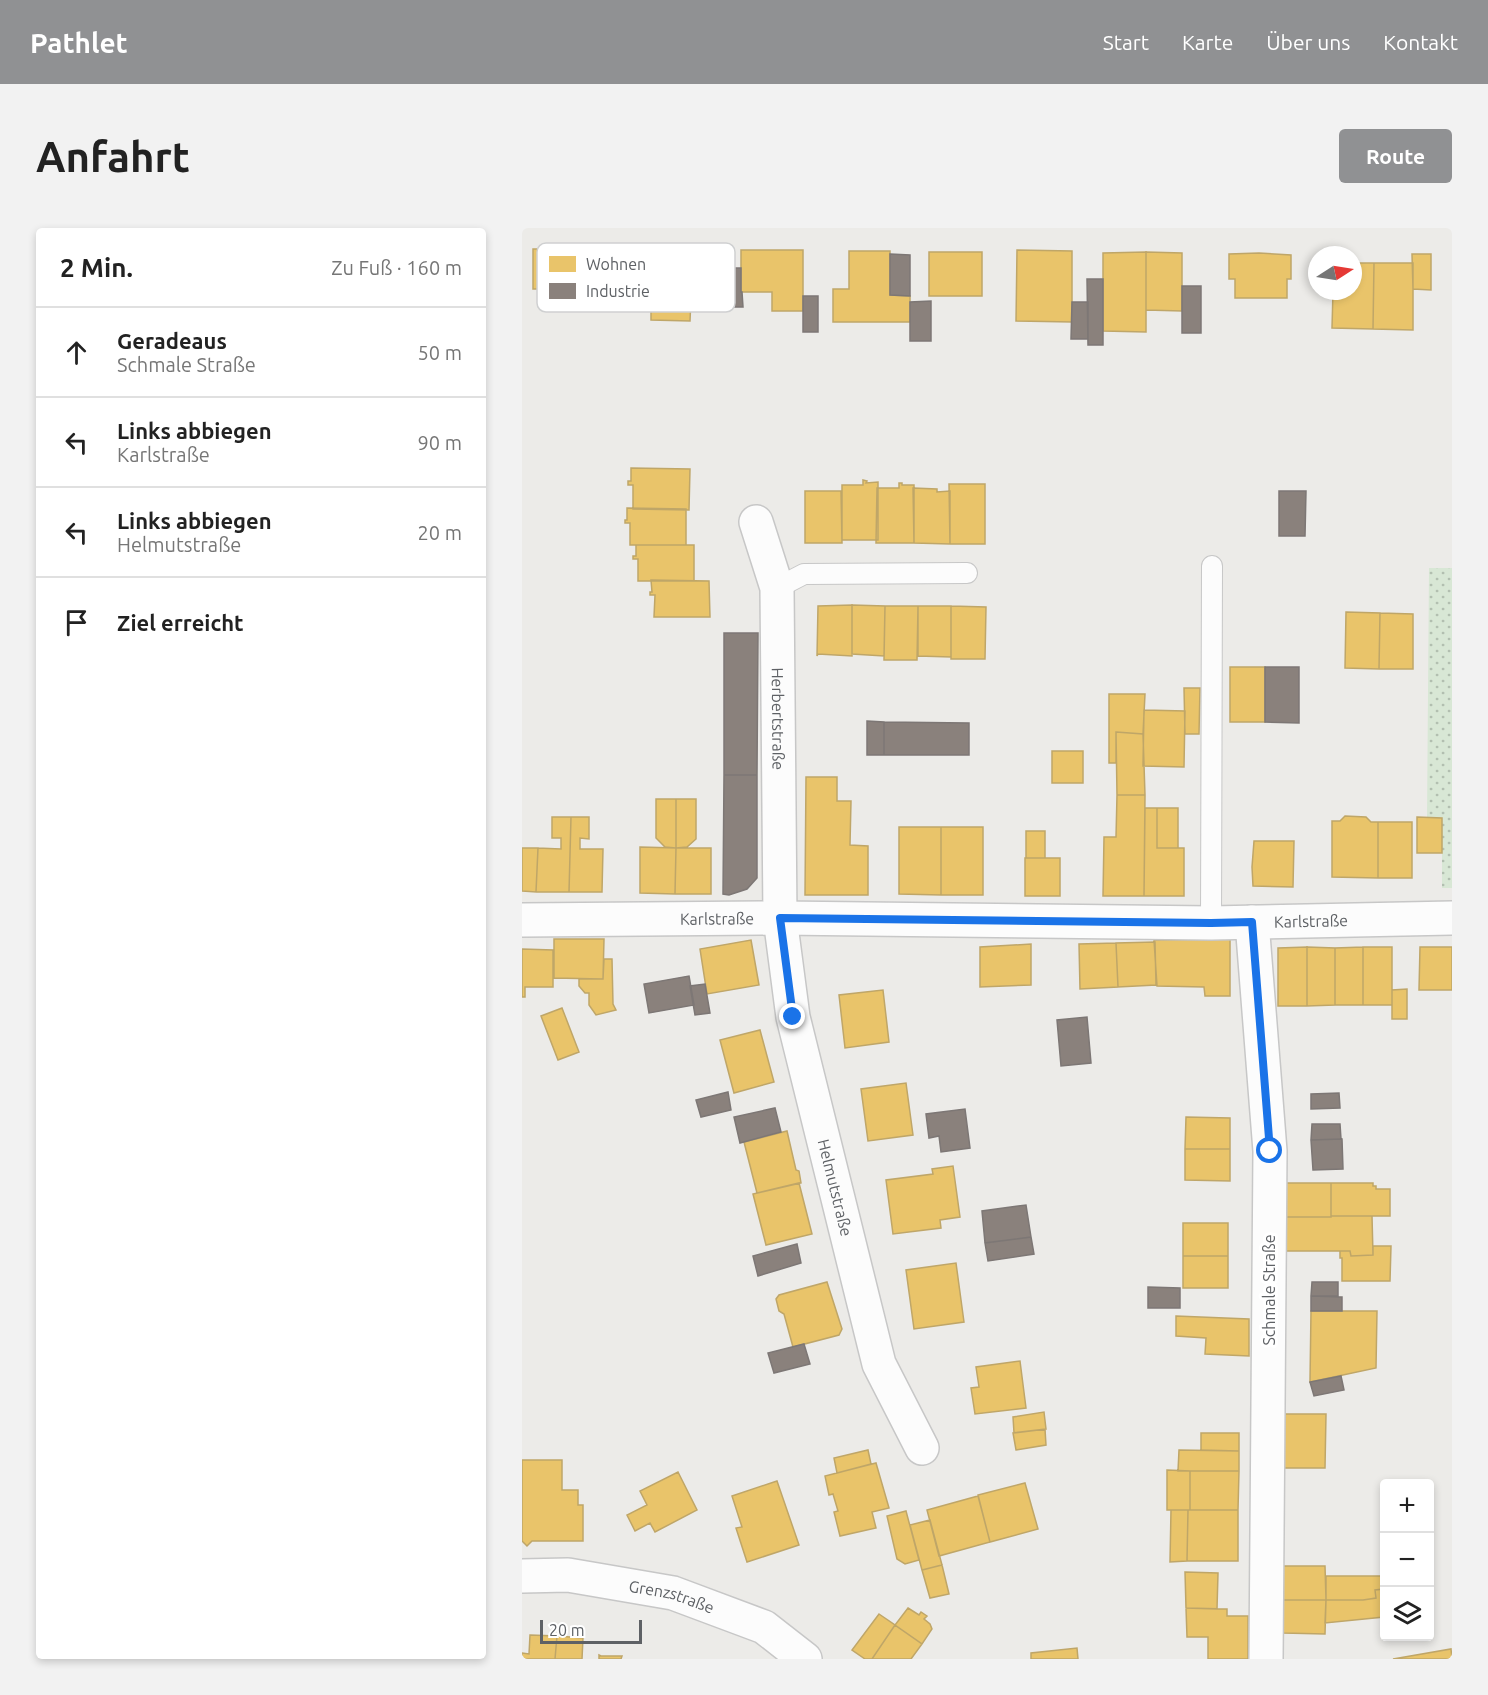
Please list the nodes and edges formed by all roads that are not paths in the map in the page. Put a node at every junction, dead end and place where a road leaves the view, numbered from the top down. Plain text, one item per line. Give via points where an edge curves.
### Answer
1 (756, 522) dead end
2 (1212, 566) dead end
3 (968, 573) dead end
4 (777, 588) junction
5 (780, 918) junction
6 (1452, 918) edge
7 (522, 920) edge
8 (1252, 922) junction
9 (1211, 923) junction
10 (922, 1448) dead end
11 (522, 1576) edge
12 (805, 1659) edge
13 (1266, 1659) edge

1 - 4 street, Herbertstraße
2 - 9 lane
3 - 4 lane via 804,574
4 - 5 street, Herbertstraße
5 - 7 street, Karlstraße
5 - 9 street, Karlstraße
5 - 10 street, Helmutstraße via 793,1017 879,1364
6 - 8 street, Karlstraße
8 - 9 street, Karlstraße
8 - 13 street, Schmale Straße via 1270,1151
11 - 12 street, Grenzstraße via 568,1575 673,1593 764,1627

